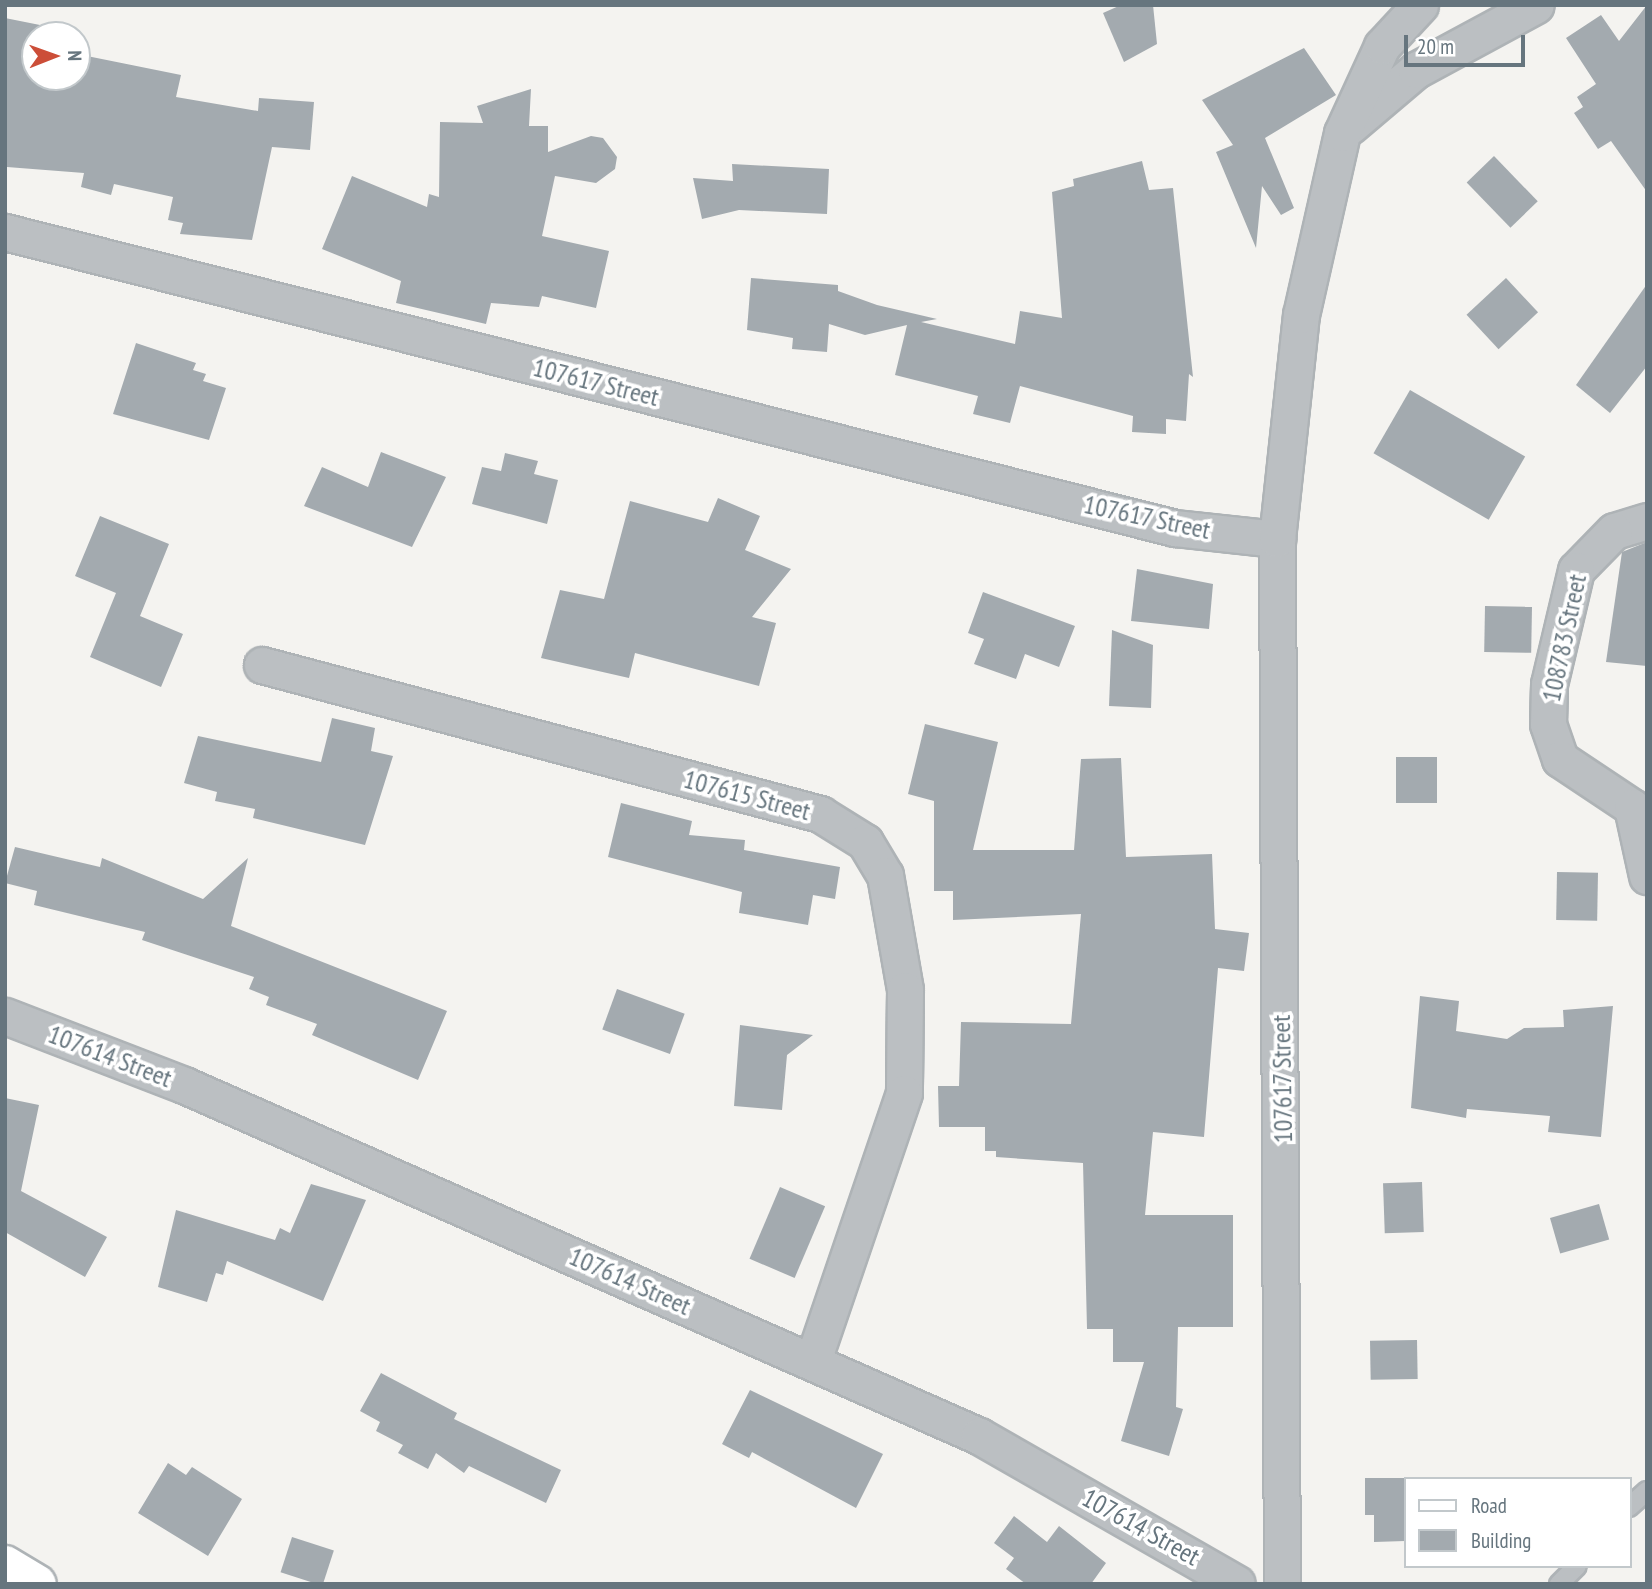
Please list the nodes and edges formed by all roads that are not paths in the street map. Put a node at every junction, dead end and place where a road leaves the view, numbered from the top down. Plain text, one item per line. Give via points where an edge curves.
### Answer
1 (1420, 5) edge
2 (1536, 5) edge
3 (1342, 133) junction
4 (5, 232) edge
5 (1647, 521) edge
6 (1277, 539) junction
7 (262, 665) dead end
8 (1647, 876) edge
9 (5, 1016) edge
10 (813, 1361) junction
11 (1647, 1491) edge
12 (1631, 1505) edge
13 (5, 1565) edge
14 (1575, 1568) edge
15 (37, 1584) edge
16 (1237, 1584) edge
17 (1282, 1584) edge
18 (1559, 1584) edge

1 - 3 street via 1382,46
2 - 3 street via 1416,70
3 - 6 street via 1301,316
4 - 6 street, 107617 Street via 1175,528
5 - 8 street, 108783 Street via 1614,531 1576,570 1549,684 1548,724 1559,759 1632,807
6 - 17 street, 107617 Street
7 - 10 street, 107615 Street via 820,814 865,842 886,875 905,990 904,1093
9 - 10 street, 107614 Street via 184,1085
10 - 16 street, 107614 Street via 979,1436
11 - 12 lane
13 - 15 main road
14 - 18 lane

